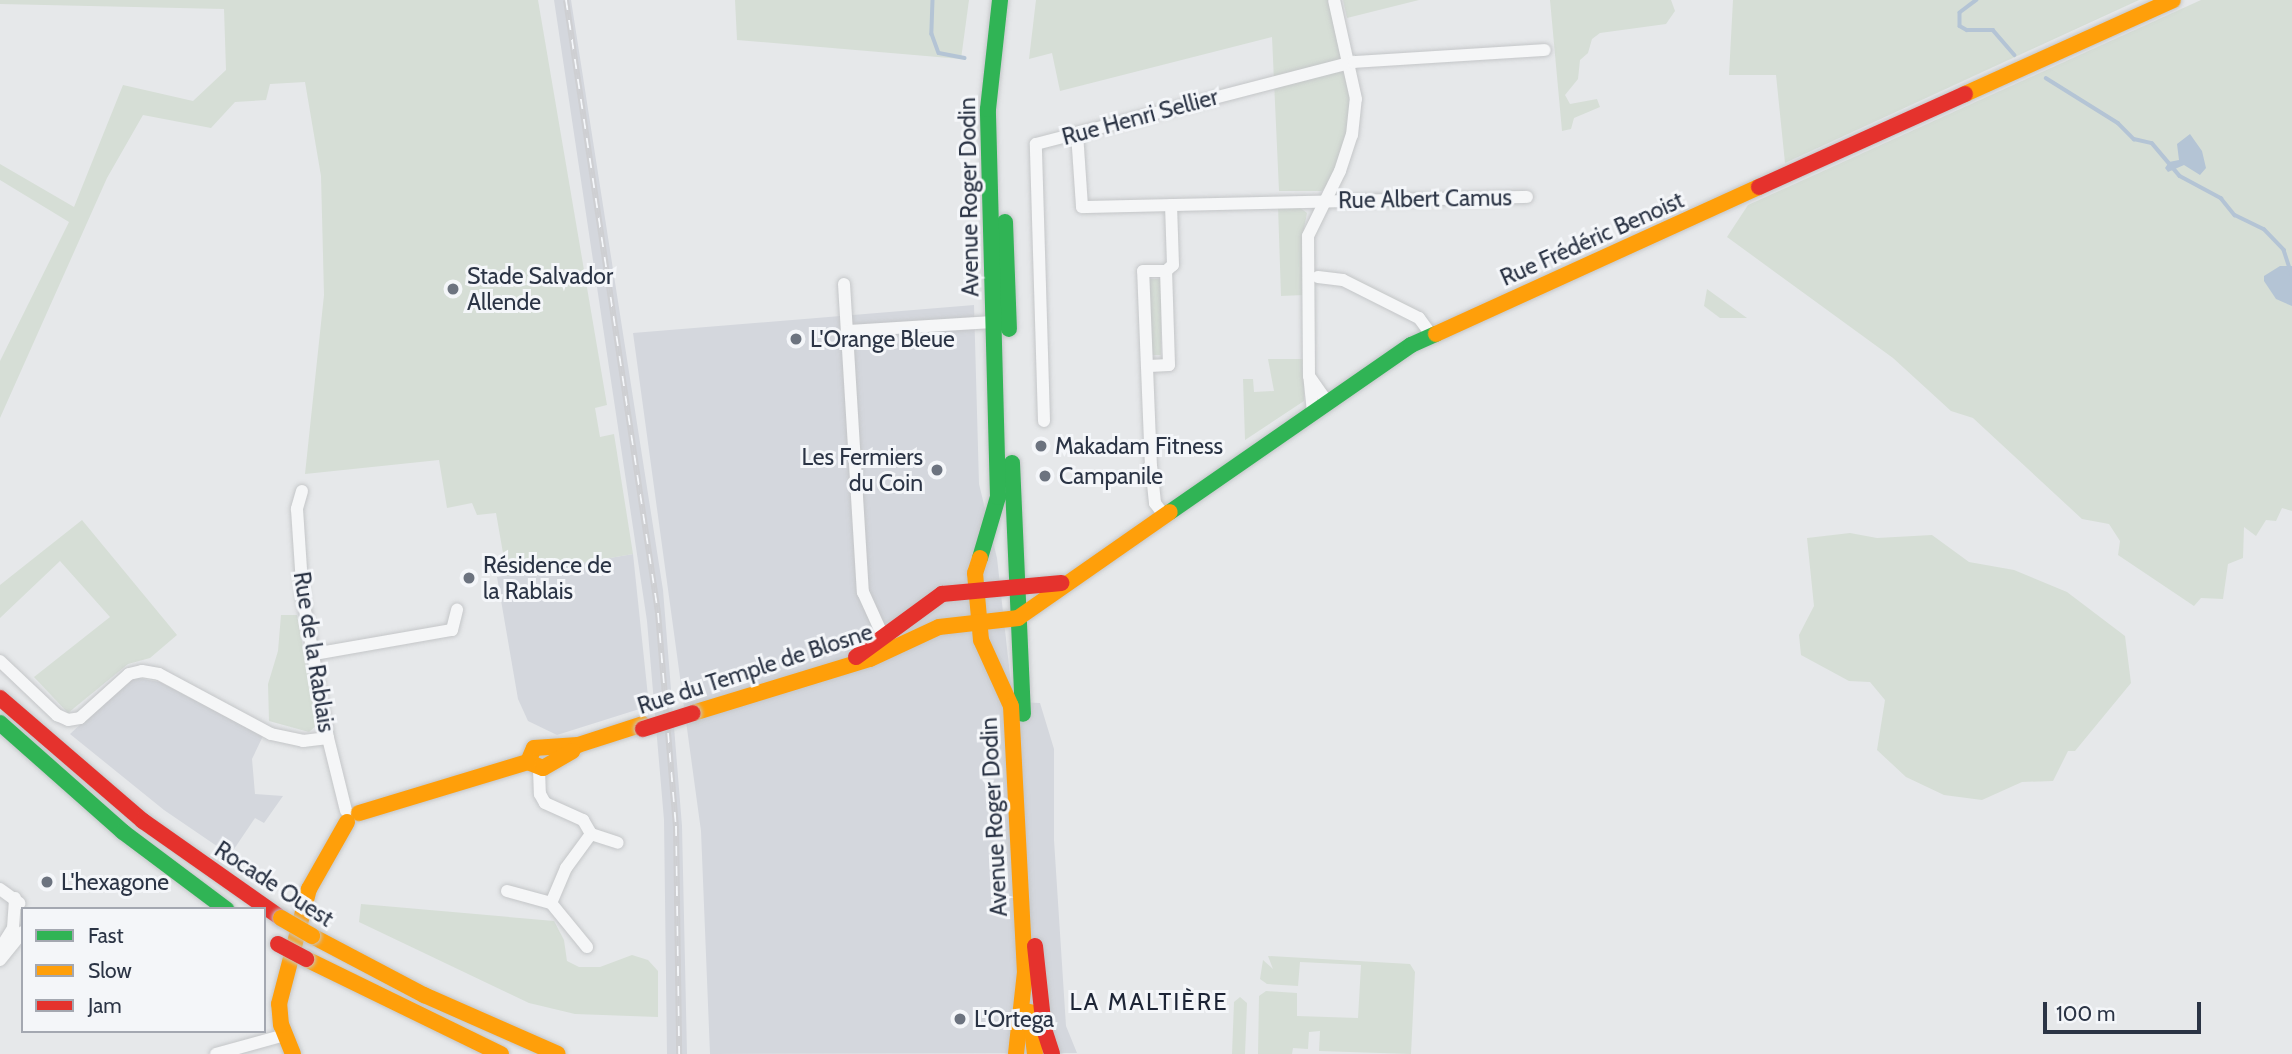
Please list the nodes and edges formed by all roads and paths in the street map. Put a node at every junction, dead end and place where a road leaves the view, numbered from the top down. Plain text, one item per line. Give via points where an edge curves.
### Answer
1 (1334, 0) edge
2 (2173, 0) edge
3 (1006, 4) edge
4 (1545, 50) dead end
5 (1349, 63) junction
6 (1077, 133) junction
7 (1527, 197) dead end
8 (1323, 201) junction
9 (1171, 205) junction
10 (1166, 271) junction
11 (1318, 277) dead end
12 (844, 284) dead end
13 (995, 322) junction
14 (847, 331) junction
15 (1432, 336) junction
16 (1149, 366) junction
17 (1308, 376) junction
18 (1327, 402) junction
19 (1313, 412) junction
20 (1044, 421) dead end
21 (302, 491) dead end
22 (1164, 515) junction
23 (1066, 582) junction
24 (1016, 588) junction
25 (976, 591) junction
26 (457, 610) dead end
27 (1018, 618) junction
28 (978, 624) junction
29 (885, 644) junction
30 (314, 654) junction
31 (0, 661) edge
32 (0, 698) edge
33 (0, 723) edge
34 (7, 735) edge
35 (328, 738) junction
36 (540, 761) junction
37 (351, 816) junction
38 (591, 834) junction
39 (618, 843) dead end
40 (0, 889) edge
41 (507, 891) dead end
42 (15, 898) junction
43 (551, 903) junction
44 (21, 907) edge
45 (223, 907) edge
46 (265, 907) edge
47 (266, 907) edge
48 (21, 934) edge
49 (271, 939) edge
50 (1035, 946) junction
51 (587, 947) dead end
52 (0, 949) edge
53 (0, 960) edge
54 (285, 1035) junction
55 (243, 1050) edge
56 (216, 1054) edge
57 (293, 1054) edge
58 (501, 1054) edge
59 (558, 1054) edge
60 (1016, 1054) edge
61 (1035, 1054) edge
62 (1052, 1054) edge

1 - 5 street
2 - 15 main road, Rue Frédéric Benoist
3 - 13 main road, Avenue Roger Dodin via 988,109
3 - 24 main road, Avenue Roger Dodin via 1001,148
4 - 5 street, Rue Henri Sellier
5 - 6 street, Rue Henri Sellier
5 - 8 street via 1356,99 1352,135
6 - 9 street, Rue Albert Camus via 1082,207
6 - 20 street, Rue Henri Sellier via 1037,144
7 - 8 street, Rue Albert Camus
8 - 9 street, Rue Albert Camus
8 - 17 street via 1308,236 1306,256
9 - 10 street via 1172,265
10 - 16 street via 1170,365
10 - 16 street via 1143,271
11 - 15 street via 1343,280 1419,318
12 - 14 street, Rue du Temple de Blosne
13 - 14 street
13 - 25 main road, Avenue Roger Dodin via 998,497 976,562
14 - 29 street, Rue du Temple de Blosne via 863,592
15 - 18 main road, Rue Frédéric Benoist via 1396,354
16 - 22 street via 1151,467 1155,503
17 - 18 street
17 - 19 street
18 - 19 main road, Rue Frédéric Benoist
19 - 22 main road, Rue Frédéric Benoist
21 - 30 street, Rue de la Rablais via 297,509 298,552
22 - 23 main road, Rue Frédéric Benoist
23 - 24 main road, Rue Frédéric Benoist
23 - 27 main road, Rue Frédéric Benoist
24 - 25 main road, Rue du Temple de Blosne
24 - 27 main road, Avenue Roger Dodin
25 - 28 main road, Avenue Roger Dodin
25 - 29 main road, Rue du Temple de Blosne via 942,594
26 - 30 street via 452,630
27 - 28 main road, Rue du Temple de Blosne
27 - 50 main road, Avenue Roger Dodin
28 - 29 main road, Rue du Temple de Blosne via 939,627
28 - 60 main road, Avenue Roger Dodin via 1011,706 1025,972
29 - 36 main road, Rue du Temple de Blosne, bridge via 858,657
30 - 35 street, Rue de la Rablais
31 - 35 street via 68,720 80,718 128,674 142,671 159,674 271,734 303,741
32 - 46 main road, Rocade Ouest, bridge via 143,821
33 - 34 main road, Rocade Ouest
34 - 45 main road, Rocade Ouest via 123,832
35 - 37 street, Rue de la Rablais
36 - 37 main road, Rue du Temple de Blosne
36 - 38 street via 540,794 545,803 583,820
37 - 54 main road via 315,873 303,906 279,1004
38 - 39 street
38 - 43 street via 566,868
40 - 42 street
41 - 43 street
42 - 44 street
42 - 52 street via 13,928
43 - 51 street
47 - 59 main road, Rocade Ouest, bridge via 424,995
48 - 53 street
49 - 58 main road, Rocade Ouest, bridge
50 - 61 main road, Avenue Roger Dodin via 1029,1021
50 - 62 main road via 1042,1020
54 - 55 street
54 - 57 main road
55 - 56 street

